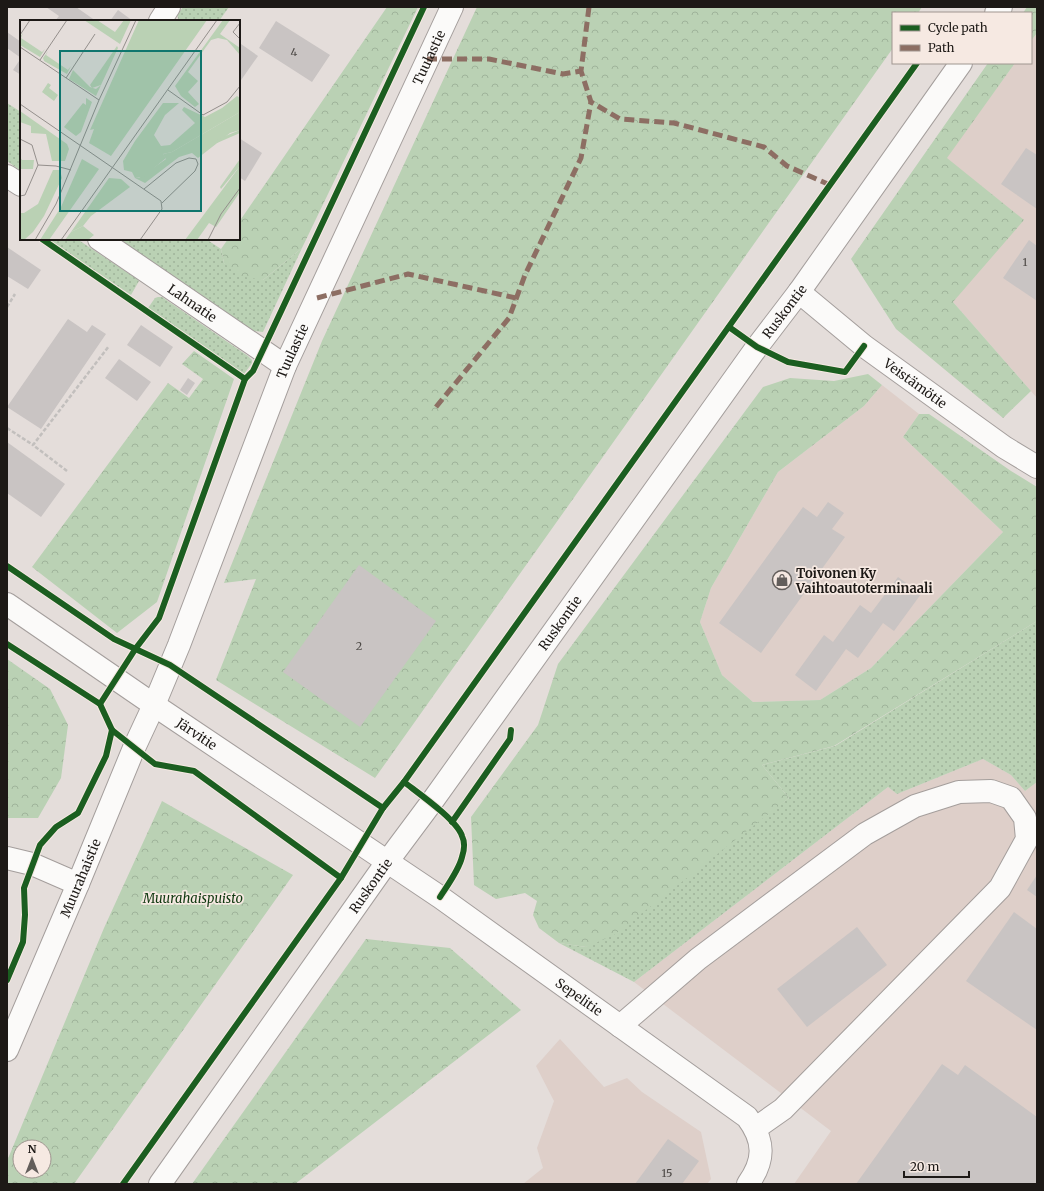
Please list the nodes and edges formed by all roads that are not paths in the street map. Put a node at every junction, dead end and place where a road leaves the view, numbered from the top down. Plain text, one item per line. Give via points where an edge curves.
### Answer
1 (169, 7) edge
2 (452, 7) edge
3 (161, 20) edge
4 (960, 64) edge
5 (7, 176) edge
6 (20, 184) edge
7 (100, 240) edge
8 (799, 292) junction
9 (285, 366) junction
10 (1037, 467) edge
11 (7, 604) edge
12 (154, 705) junction
13 (7, 858) edge
14 (387, 862) junction
15 (78, 884) junction
16 (620, 1026) junction
17 (7, 1050) edge
18 (758, 1135) junction
19 (160, 1184) edge
20 (748, 1184) edge

1 - 3 street
2 - 9 street, Tuulastie
4 - 8 street, Ruskontie
5 - 6 street
7 - 9 street, Lahnatie
8 - 10 street, Veistämötie via 864,346
8 - 14 street, Ruskontie via 743,366
9 - 12 street, Tuulastie
11 - 12 street, Järvitie
12 - 14 street, Järvitie
12 - 15 street, Muurahaistie
13 - 15 street via 32,864
14 - 16 street, Sepelitie
14 - 19 street, Ruskontie
15 - 17 street, Muurahaistie
16 - 18 street, Sepelitie via 747,1117
16 - 18 street via 698,960 865,834 915,806 959,792 991,791 1010,798 1025,818 1027,840 1000,888
18 - 20 street via 760,1156

